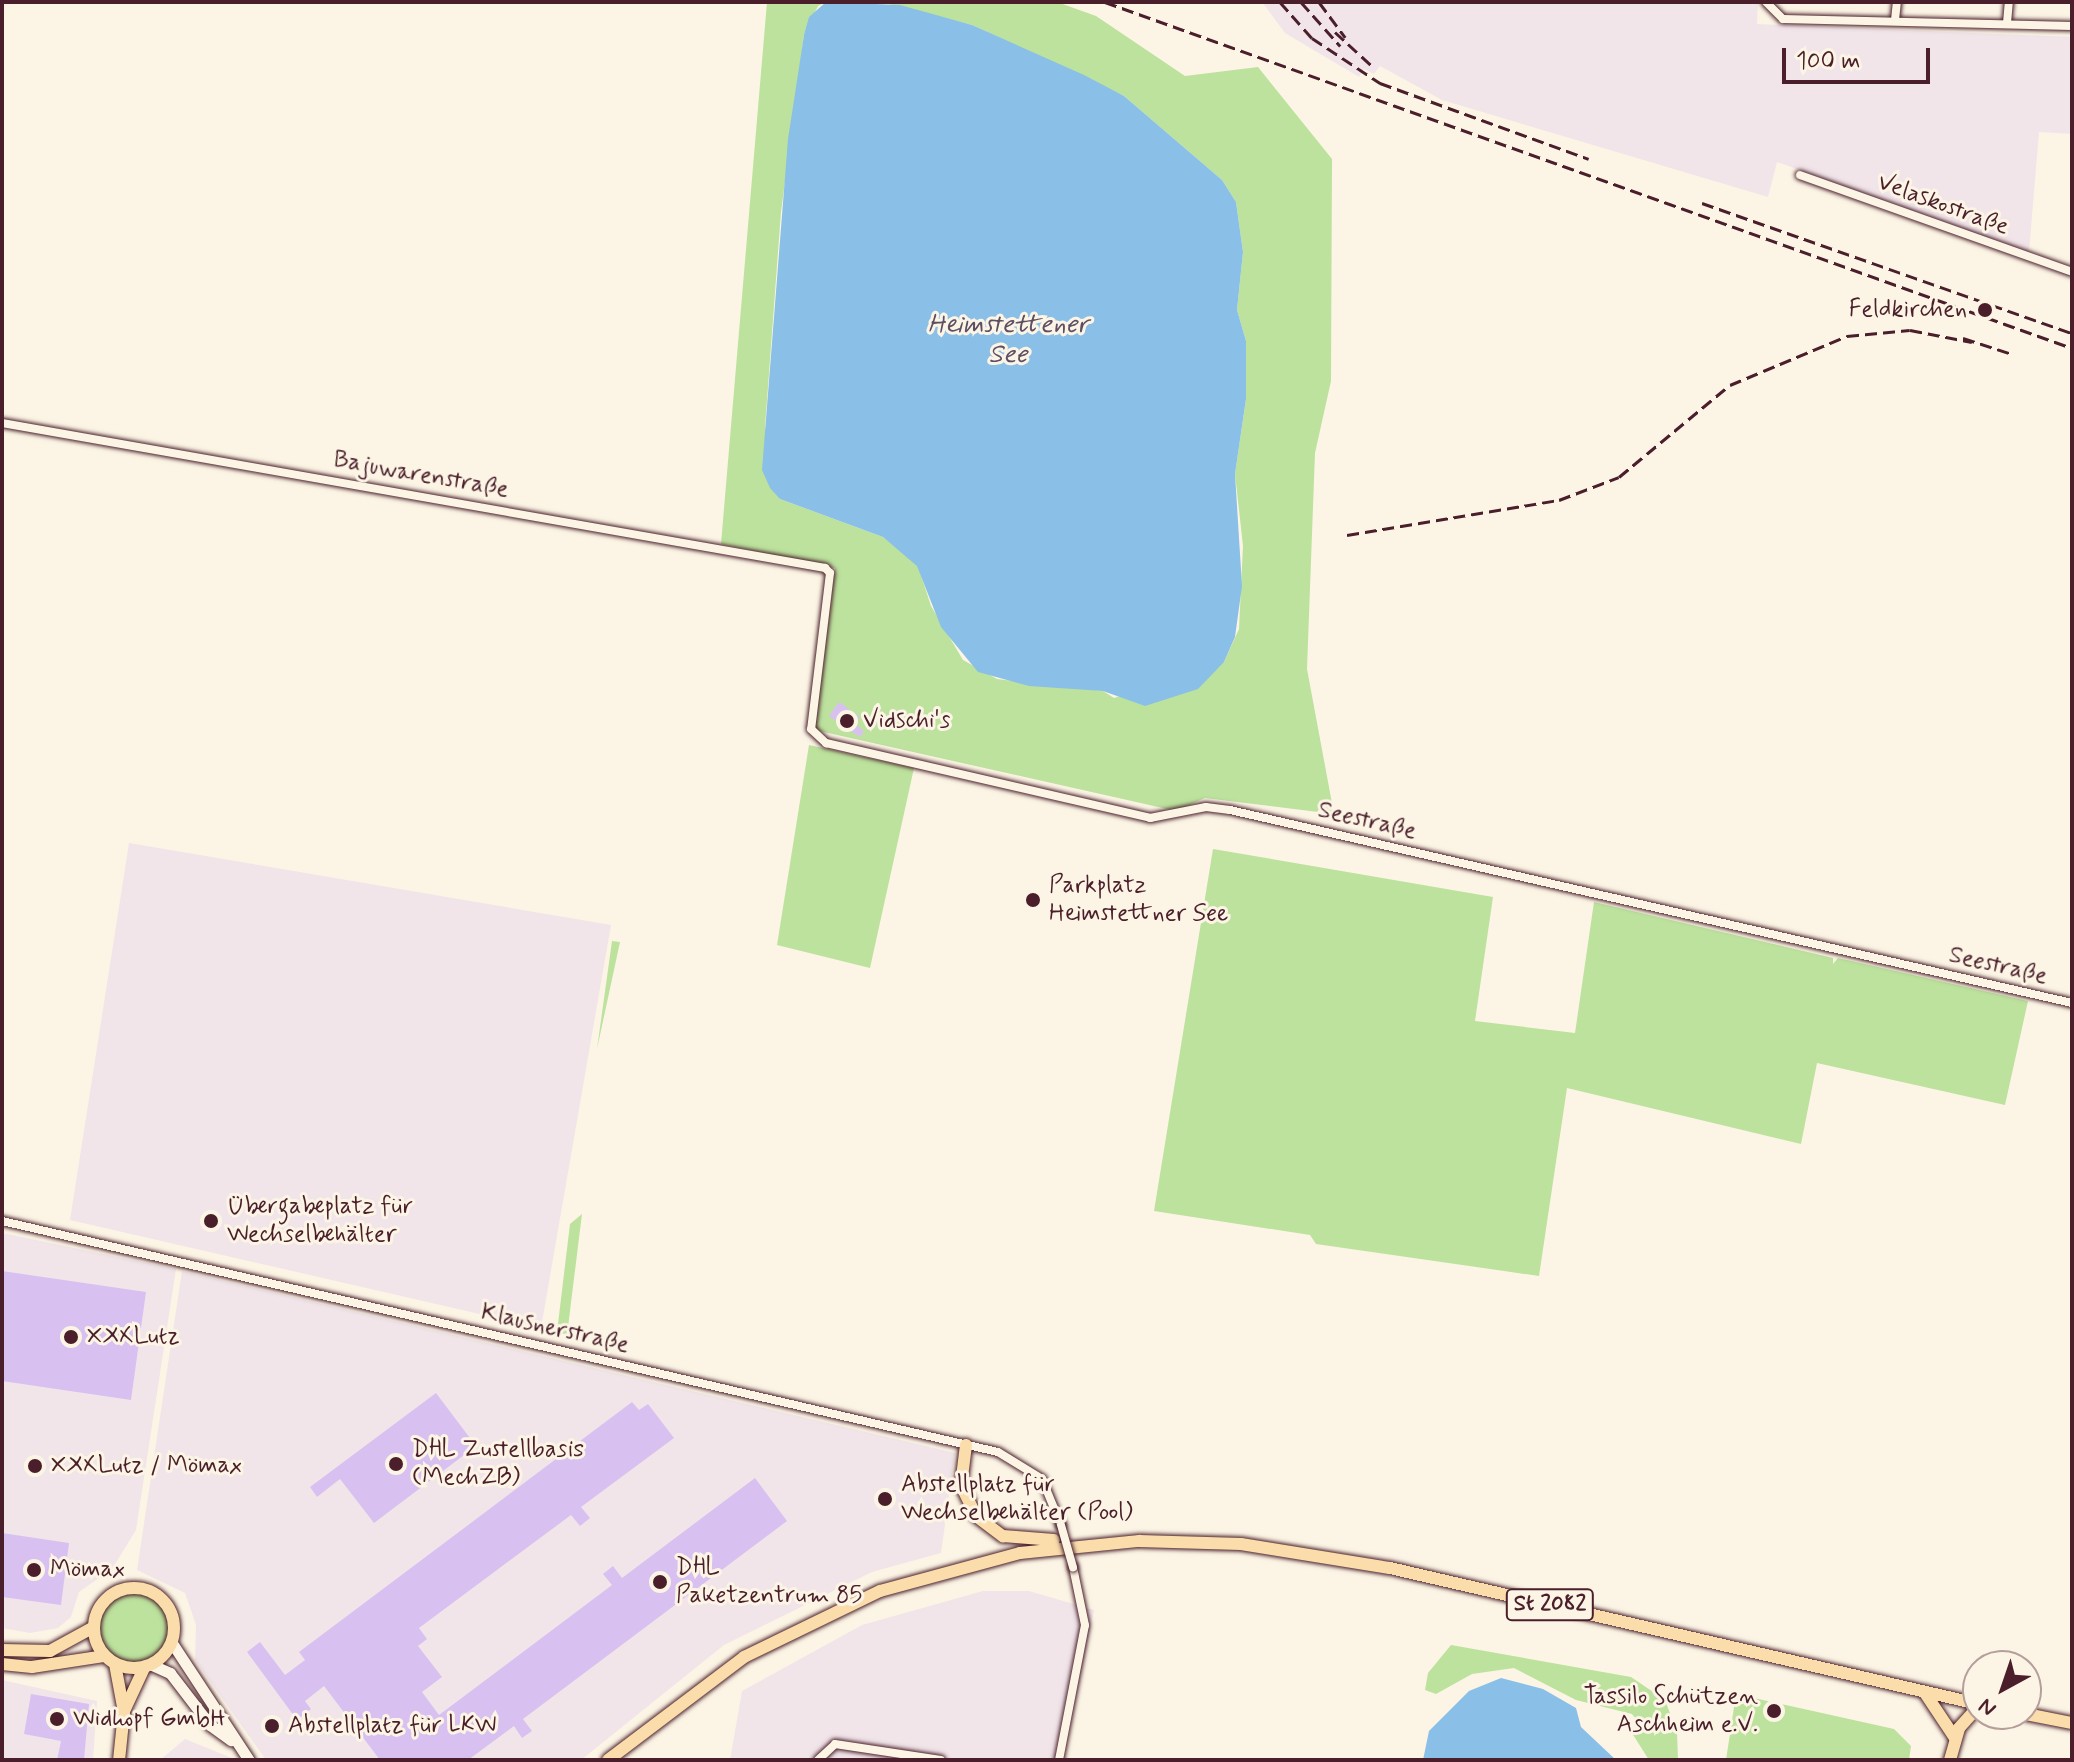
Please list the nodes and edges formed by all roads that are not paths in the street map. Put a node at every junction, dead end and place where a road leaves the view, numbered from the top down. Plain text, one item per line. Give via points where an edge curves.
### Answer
1 (1766, 2) edge
2 (1897, 2) edge
3 (2009, 2) edge
4 (1895, 20) junction
5 (2007, 23) junction
6 (2072, 26) edge
7 (1800, 175) dead end
8 (2072, 272) edge
9 (2, 423) edge
10 (830, 573) joint
11 (2072, 1003) edge
12 (2, 1221) edge
13 (966, 1445) junction
14 (1065, 1539) junction
15 (1116, 1542) junction
16 (94, 1627) junction
17 (172, 1643) junction
18 (2, 1650) edge
19 (110, 1660) junction
20 (2, 1664) edge
21 (148, 1666) junction
22 (1925, 1693) junction
23 (1962, 1701) edge
24 (124, 1712) junction
25 (2042, 1717) edge
26 (2072, 1723) edge
27 (1962, 1728) edge
28 (1955, 1738) junction
29 (236, 1743) junction
30 (1057, 1757) edge
31 (119, 1760) edge
32 (249, 1760) edge
33 (608, 1760) edge
34 (818, 1760) edge
35 (941, 1760) edge
36 (1950, 1760) edge

1 - 4 street via 1783,19
2 - 4 street
3 - 5 street
4 - 5 street
5 - 6 street
7 - 8 street, Velaskostraße
9 - 10 street, Bajuwarenstraße via 704,545
10 - 11 street, Seestraße via 811,729 826,743 1150,818 1206,807 1230,810
12 - 13 street, Klausnerstraße
13 - 14 street, Klausnerstraße, bridge via 1010,1455 1034,1470 1048,1487
13 - 14 main road via 961,1485 982,1522 1021,1541
14 - 15 main road via 1095,1536
14 - 30 street, Klausnerstraße, bridge via 1085,1625
15 - 22 main road, St 2082 via 1241,1544 1390,1568
15 - 33 main road, St 2082 via 978,1562 829,1612 711,1678
16 - 17 main road via 111,1595 143,1589 171,1612
16 - 18 main road via 50,1651
16 - 19 main road
17 - 21 main road
17 - 29 street
19 - 20 main road via 32,1667
19 - 21 main road
19 - 24 main road
21 - 24 main road
21 - 29 street via 170,1673 210,1725
22 - 23 main road, St 2082
22 - 28 main road via 1946,1717
24 - 31 main road
25 - 26 main road
27 - 28 main road, St 2082
28 - 36 main road, St 2082
29 - 32 street
34 - 35 street via 835,1744

